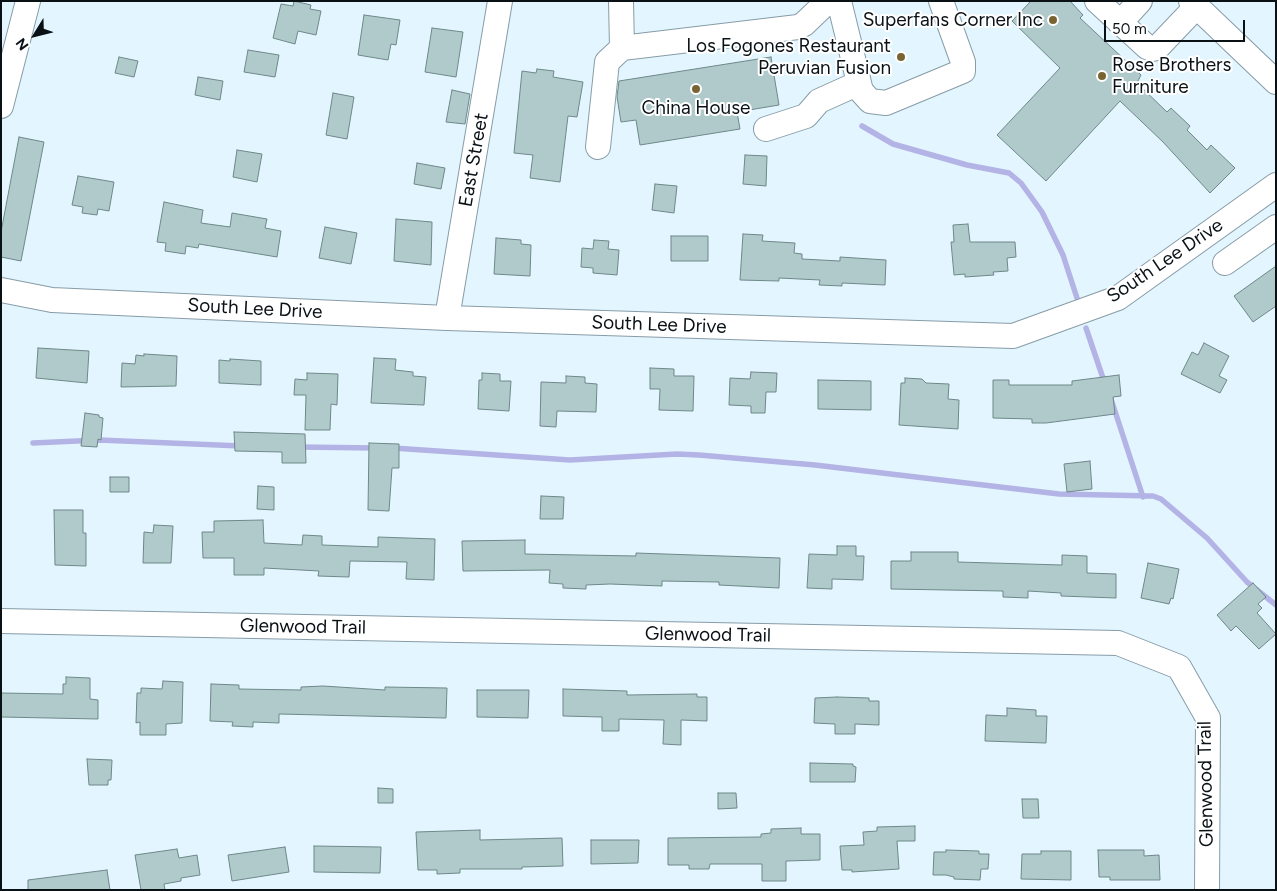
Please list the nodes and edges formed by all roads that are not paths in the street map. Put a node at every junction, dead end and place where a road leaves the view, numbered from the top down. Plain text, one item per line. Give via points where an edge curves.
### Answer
1 (28, 1) edge
2 (500, 1) edge
3 (621, 1) edge
4 (828, 1) edge
5 (839, 1) edge
6 (940, 1) edge
7 (1097, 1) edge
8 (1140, 1) edge
9 (1193, 4) edge
10 (1120, 23) junction
11 (622, 48) junction
12 (1276, 82) edge
13 (859, 83) junction
14 (1, 106) edge
15 (766, 129) dead end
16 (598, 147) dead end
17 (1276, 185) edge
18 (1250, 204) junction
19 (1272, 229) edge
20 (1224, 263) dead end
21 (1, 290) edge
22 (447, 318) junction
23 (1, 621) edge
24 (1207, 890) edge

1 - 14 street
2 - 22 street, East Street
3 - 11 street
4 - 11 street via 798,27
5 - 13 street
6 - 13 street via 965,66 963,71 886,103 870,101
7 - 10 street
8 - 10 street
9 - 10 street via 1157,48 1147,48
9 - 12 street
11 - 16 street via 607,62
13 - 15 street via 819,101 806,116
17 - 18 street, South Lee Drive
18 - 19 street
18 - 22 street, South Lee Drive via 1118,298 1013,336
19 - 20 street
21 - 22 street, South Lee Drive via 52,300
23 - 24 street, Glenwood Trail via 1118,643 1179,667 1208,718

